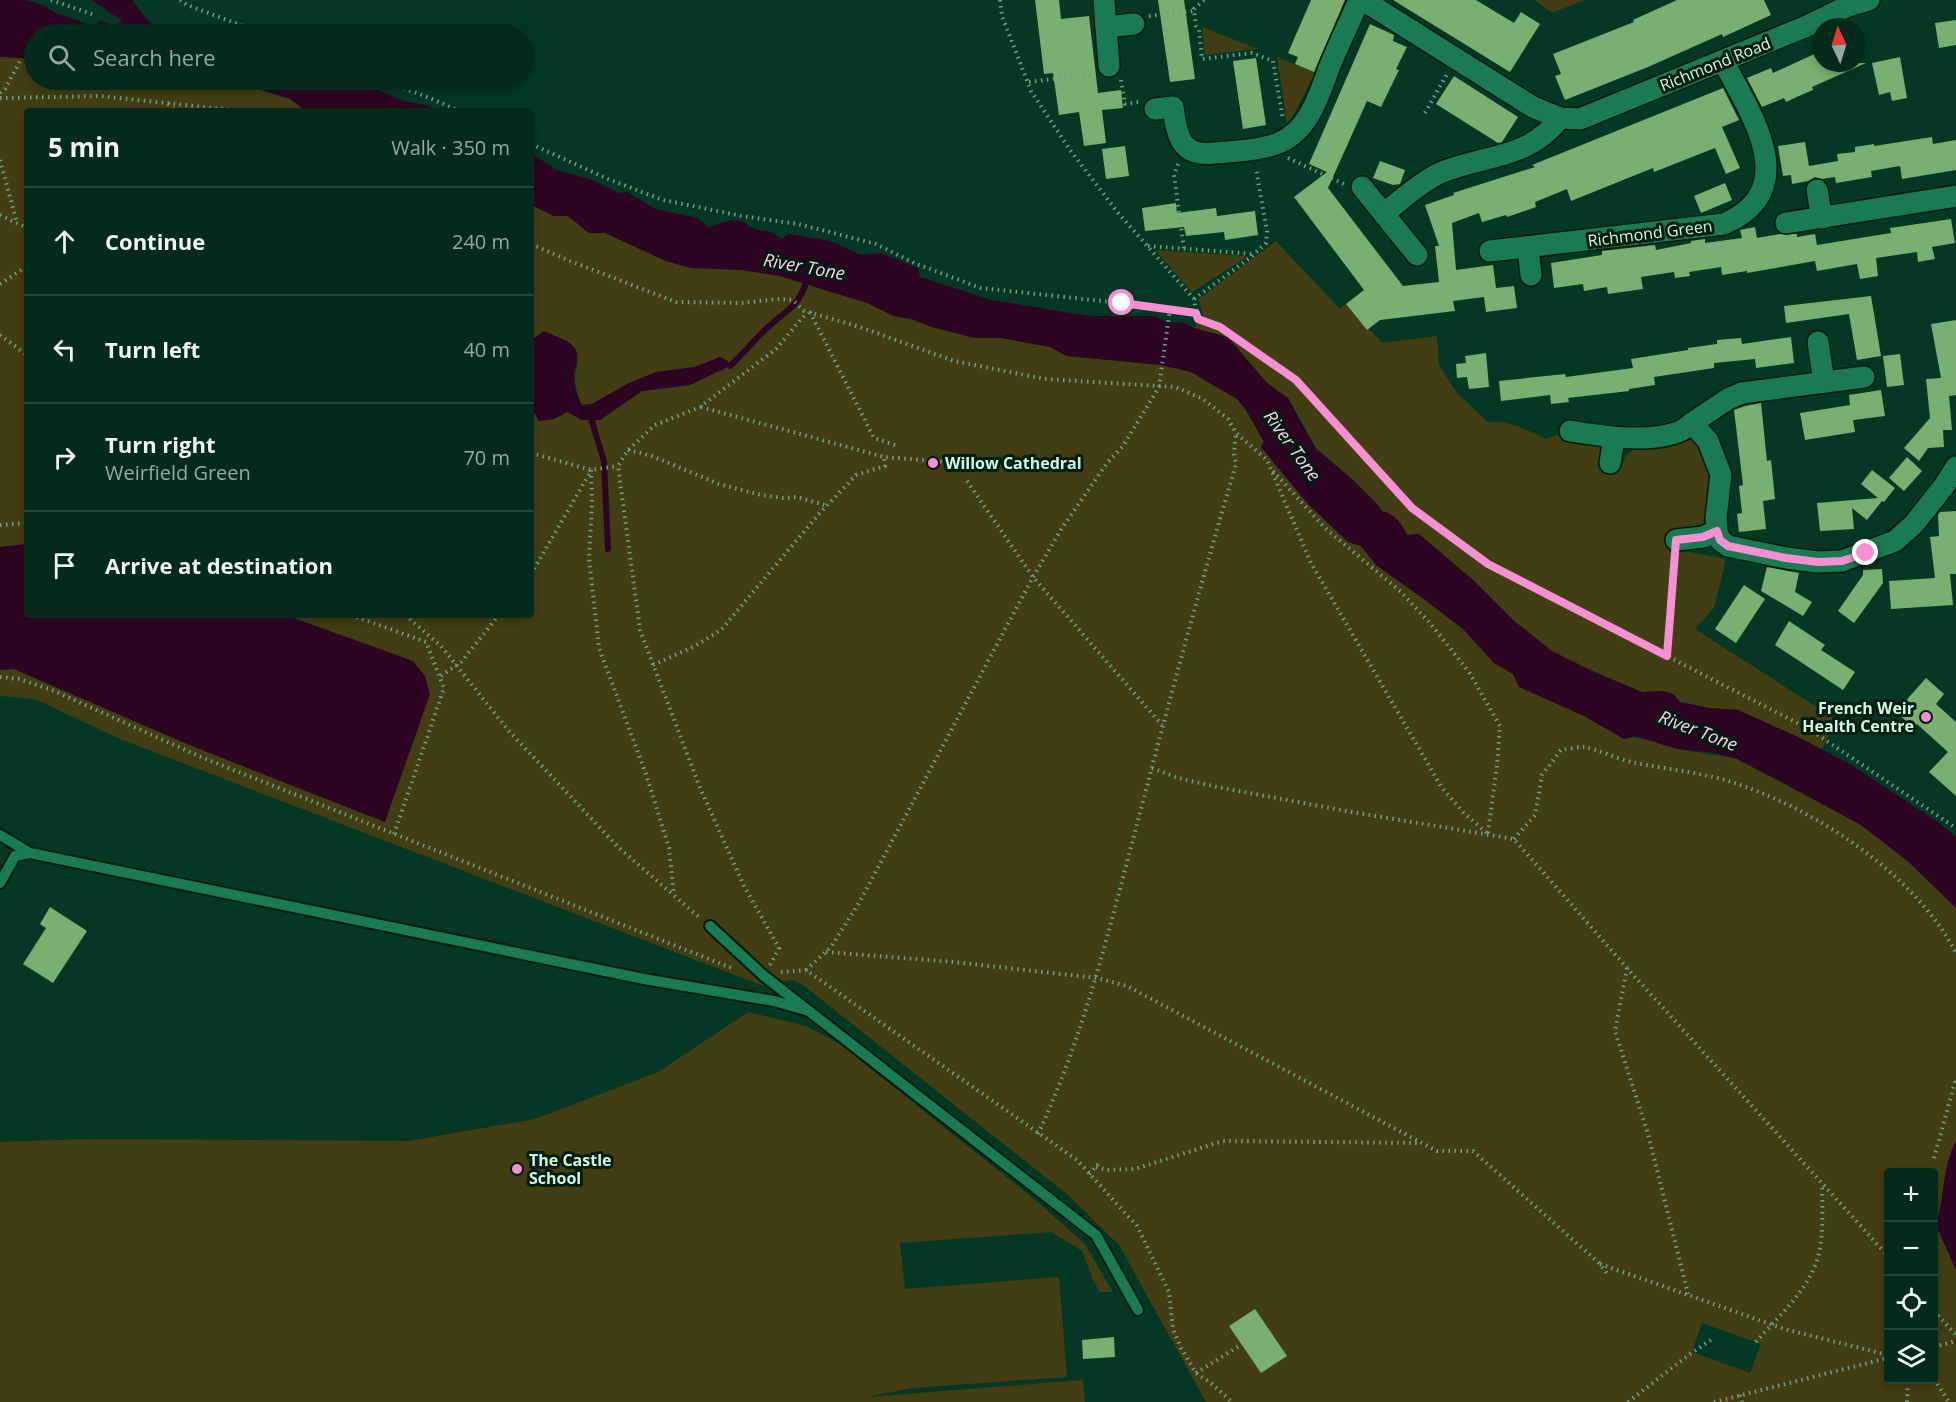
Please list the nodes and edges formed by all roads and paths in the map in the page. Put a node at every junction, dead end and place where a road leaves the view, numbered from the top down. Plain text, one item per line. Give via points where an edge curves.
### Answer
1 (51, 0) edge
2 (180, 0) edge
3 (1000, 0) edge
4 (1104, 0) edge
5 (1204, 0) edge
6 (1361, 0) edge
7 (1869, 0) edge
8 (1194, 11) junction
9 (95, 15) dead end
10 (238, 24) edge
11 (1134, 24) joint
12 (1106, 27) junction
13 (1456, 60) junction
14 (20, 61) dead end
15 (1723, 61) junction
16 (1109, 66) dead end
17 (408, 90) edge
18 (0, 93) edge
19 (0, 98) edge
20 (168, 103) junction
21 (1172, 106) dead end
22 (172, 108) edge
23 (214, 108) edge
24 (452, 108) edge
25 (1425, 113) dead end
26 (1560, 118) junction
27 (534, 145) edge
28 (1185, 146) junction
29 (1252, 148) junction
30 (1285, 148) junction
31 (0, 160) edge
32 (1362, 187) joint
33 (1817, 190) dead end
34 (1956, 196) edge
35 (1384, 214) junction
36 (0, 215) edge
37 (1822, 218) junction
38 (17, 223) junction
39 (1786, 223) dead end
40 (24, 226) edge
41 (534, 245) edge
42 (1148, 246) junction
43 (1528, 248) junction
44 (1185, 249) junction
45 (1490, 251) dead end
46 (1255, 254) junction
47 (1417, 255) dead end
48 (24, 268) edge
49 (1531, 275) dead end
50 (0, 284) edge
51 (1194, 299) junction
52 (1170, 309) junction
53 (807, 312) junction
54 (1196, 313) junction
55 (0, 335) edge
56 (1818, 342) dead end
57 (24, 354) edge
58 (1864, 377) dead end
59 (1824, 382) junction
60 (1159, 387) junction
61 (700, 407) junction
62 (1692, 423) junction
63 (1570, 431) dead end
64 (1236, 433) junction
65 (1614, 438) junction
66 (898, 446) dead end
67 (628, 450) junction
68 (534, 454) edge
69 (884, 457) junction
70 (1610, 463) dead end
71 (986, 465) dead end
72 (618, 466) junction
73 (1956, 466) edge
74 (1271, 469) junction
75 (591, 470) junction
76 (967, 481) dead end
77 (828, 506) junction
78 (24, 524) edge
79 (0, 525) edge
80 (1717, 531) junction
81 (1676, 540) joint
82 (534, 569) edge
83 (1033, 577) junction
84 (359, 618) edge
85 (408, 618) edge
86 (496, 618) edge
87 (1667, 656) junction
88 (456, 665) junction
89 (653, 665) junction
90 (441, 676) junction
91 (0, 677) edge
92 (1163, 726) junction
93 (1153, 769) junction
94 (1956, 828) edge
95 (394, 834) junction
96 (1488, 834) junction
97 (0, 836) edge
98 (1514, 839) junction
99 (30, 853) junction
100 (0, 883) edge
101 (674, 895) junction
102 (710, 926) joint
103 (826, 952) junction
104 (1956, 953) edge
105 (1627, 968) junction
106 (734, 969) dead end
107 (806, 970) junction
108 (764, 976) junction
109 (1097, 978) junction
110 (809, 1011) junction
111 (1956, 1078) edge
112 (1038, 1134) junction
113 (1422, 1143) junction
114 (1934, 1158) dead end
115 (1101, 1161) dead end
116 (1096, 1167) junction
117 (1089, 1174) junction
118 (1822, 1184) junction
119 (1884, 1252) edge
120 (1599, 1264) junction
121 (1608, 1275) dead end
122 (1688, 1294) junction
123 (1138, 1310) dead end
124 (1938, 1315) edge
125 (1772, 1325) junction
126 (1956, 1335) edge
127 (1711, 1340) dead end
128 (1956, 1341) edge
129 (1756, 1342) dead end
130 (1239, 1346) dead end
131 (1938, 1346) edge
132 (1884, 1356) edge
133 (1884, 1358) edge
134 (1196, 1373) junction
135 (1908, 1384) edge
136 (1937, 1384) edge
137 (1740, 1395) junction
138 (1232, 1402) edge
139 (1628, 1402) edge
140 (1714, 1402) edge
141 (1742, 1402) edge
142 (1907, 1402) edge
143 (1949, 1402) edge

1 - 9 path
2 - 10 path
3 - 42 path via 1002,16 1031,91 1070,150
4 - 12 street
5 - 8 path
6 - 13 street, Richmond Road
6 - 30 street via 1304,124
7 - 15 street, Richmond Road
8 - 11 path via 1139,17
8 - 30 path via 1202,59 1252,53 1273,61
11 - 12 street
12 - 16 street
13 - 25 path
13 - 26 street, Richmond Road via 1533,107
14 - 18 path
15 - 26 street, Richmond Road via 1580,118
15 - 43 street, Richmond Green via 1754,122 1766,157 1762,192 1746,211 1724,224
17 - 24 path
19 - 20 path via 100,96
20 - 22 path
20 - 23 path
21 - 28 street via 1177,137
26 - 35 street via 1550,131 1528,145 1443,172
27 - 52 path via 663,200 798,224 876,244 981,288
28 - 29 street via 1203,154
28 - 44 path via 1174,175
29 - 30 street via 1280,143
29 - 46 path via 1267,231 1266,243
30 - 32 path via 1306,168 1352,187
31 - 38 path
32 - 35 street
33 - 37 street
34 - 37 street
35 - 47 street
36 - 38 path
37 - 39 street
38 - 40 path
41 - 53 path via 676,302 793,300
42 - 44 path
42 - 51 path
43 - 45 street, Richmond Green
43 - 49 street
44 - 46 path
46 - 51 path
48 - 50 path
51 - 54 path
52 - 54 path
52 - 60 path
53 - 60 path via 954,361 1045,379
53 - 61 path via 776,349
53 - 66 path via 874,438
54 - 87 path via 1198,319 1220,327 1296,380 1412,508 1488,564
55 - 57 path
56 - 59 street
58 - 59 street
59 - 62 street via 1742,393
60 - 64 path via 1175,387 1203,399 1228,419
60 - 83 path
61 - 67 path via 655,425
61 - 69 path
62 - 65 street via 1676,433
62 - 80 street via 1708,441 1721,475
63 - 65 street
64 - 74 path via 1267,460
64 - 92 path via 1236,464
65 - 70 street
67 - 72 path
67 - 77 path via 719,484
68 - 75 path
69 - 71 path
69 - 77 path via 885,466 856,475
72 - 75 path
72 - 89 path via 640,630
73 - 80 street via 1914,524 1895,541 1842,561 1786,558 1728,546
74 - 96 path via 1311,563 1442,788
74 - 96 path via 1325,528 1401,592 1468,672 1500,726
75 - 82 path
75 - 101 path via 589,558 599,648 669,848
76 - 83 path
77 - 89 path via 722,630
78 - 79 path
80 - 81 street
81 - 87 path
83 - 92 path
83 - 103 path via 859,903
84 - 90 path via 426,642
85 - 88 path
86 - 88 path
87 - 94 path via 1809,729
88 - 90 path
88 - 101 path via 523,747 618,847
89 - 108 path via 700,788 744,886 779,948
90 - 95 path via 444,688
91 - 95 path via 52,690 201,757
92 - 93 path
93 - 96 path via 1217,787
93 - 109 path
95 - 106 path
96 - 98 path
97 - 99 lane
98 - 104 path via 1534,815 1542,775 1561,750 1584,747 1622,761 1723,779 1819,820 1870,856 1927,908
98 - 105 path
99 - 100 lane via 15,856
99 - 110 lane
101 - 102 path
102 - 108 lane
103 - 107 path
103 - 109 path
105 - 118 path
105 - 122 path via 1615,1031 1648,1134
107 - 108 path
107 - 112 path
108 - 110 lane
109 - 112 path
109 - 113 path via 1126,986
110 - 123 lane via 1096,1235
111 - 114 path
112 - 117 path
113 - 116 path via 1223,1141 1135,1168
113 - 120 path via 1437,1151 1473,1152
115 - 116 path
116 - 117 path
117 - 134 path via 1137,1226 1169,1292 1173,1329
118 - 119 path
118 - 125 path via 1821,1235 1815,1267
120 - 121 path
120 - 122 path
122 - 125 path
124 - 126 path
125 - 129 path
125 - 132 path
127 - 139 path
128 - 131 path
130 - 134 path
133 - 137 path
134 - 138 path
135 - 142 path
136 - 143 path
137 - 140 path
137 - 141 path

